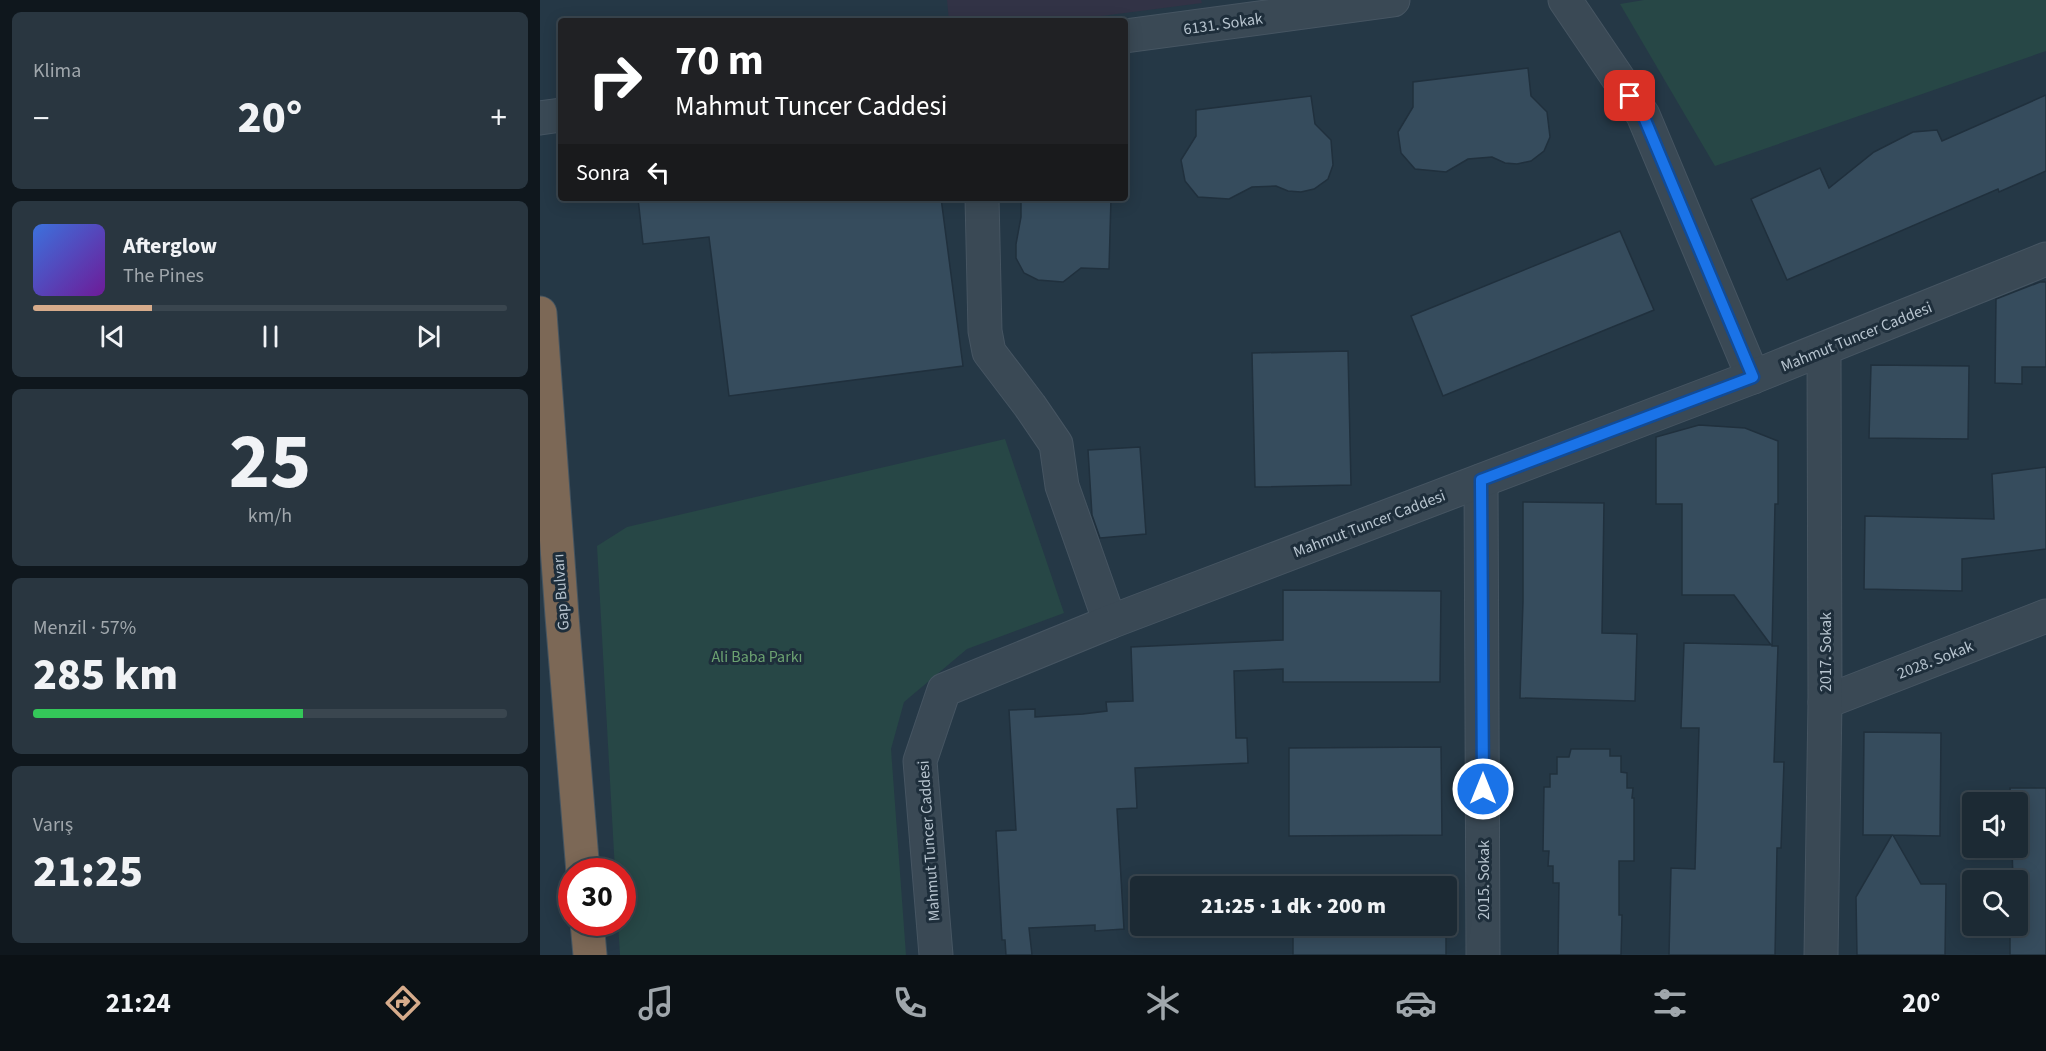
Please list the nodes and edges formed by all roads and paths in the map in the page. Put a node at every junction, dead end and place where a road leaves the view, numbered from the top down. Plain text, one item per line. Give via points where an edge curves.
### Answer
1 (1393, 0) edge
2 (1566, 0) edge
3 (1128, 36) edge
4 (558, 116) edge
5 (540, 118) edge
6 (982, 201) edge
7 (2046, 259) edge
8 (540, 313) edge
9 (1824, 349) junction
10 (1753, 377) junction
11 (1481, 480) junction
12 (2046, 616) edge
13 (1110, 622) junction
14 (1825, 702) junction
15 (582, 858) edge
16 (588, 936) edge
17 (590, 955) edge
18 (936, 955) edge
19 (1483, 955) edge
20 (1821, 955) edge

1 - 3 street, 6131. Sokak
2 - 10 street via 1643,115
4 - 5 street
6 - 13 street via 985,331 989,352 1056,444 1062,486
7 - 9 street, Mahmut Tuncer Caddesi
8 - 15 highway, Gap Bulvarı
9 - 10 street, Mahmut Tuncer Caddesi
9 - 14 street, 2017. Sokak
10 - 11 street, Mahmut Tuncer Caddesi
11 - 13 street, Mahmut Tuncer Caddesi
11 - 19 street, 2015. Sokak
12 - 14 street, 2028. Sokak
13 - 18 street, Mahmut Tuncer Caddesi via 944,690 920,761
14 - 20 street, 2017. Sokak
16 - 17 highway

